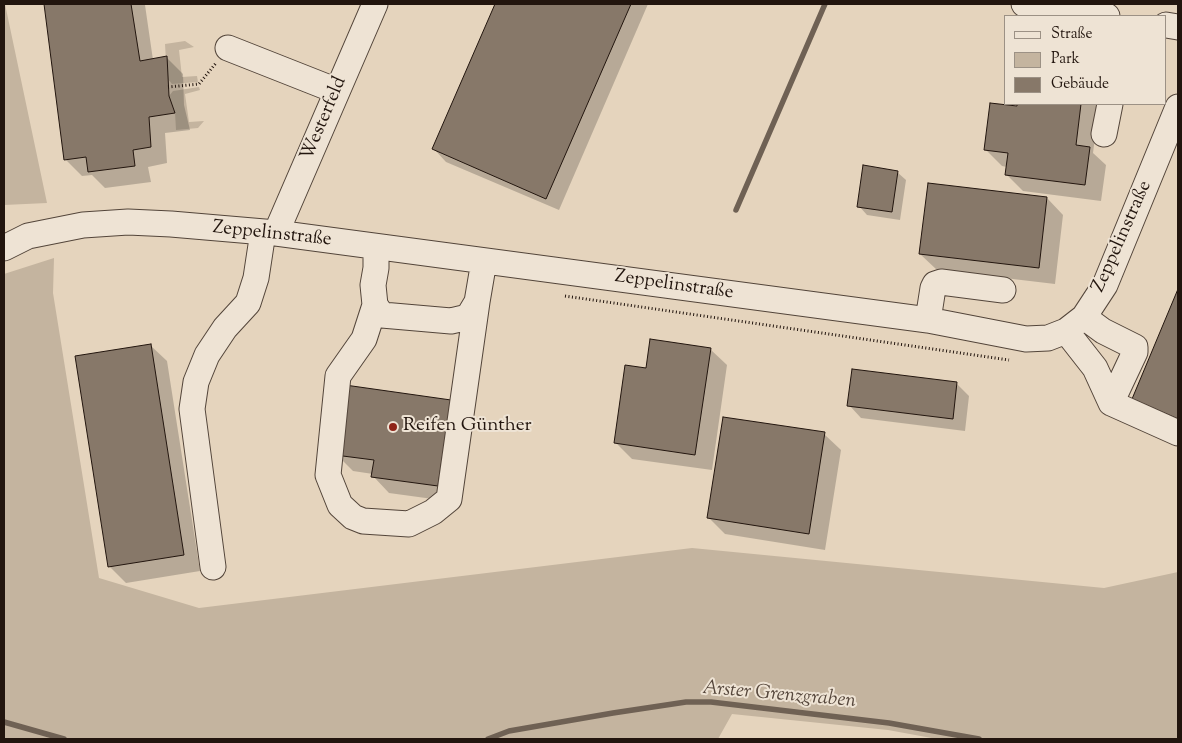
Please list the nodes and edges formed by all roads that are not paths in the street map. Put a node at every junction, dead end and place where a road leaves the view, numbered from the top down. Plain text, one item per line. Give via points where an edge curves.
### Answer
1 (375, 4) edge
2 (1024, 4) edge
3 (1100, 15) edge
4 (228, 48) road end
5 (337, 91) junction
6 (1110, 105) edge
7 (1178, 107) edge
8 (1104, 134) dead end
9 (269, 233) junction
10 (16, 234) edge
11 (376, 247) junction
12 (4, 248) edge
13 (484, 261) junction
14 (1003, 290) dead end
15 (477, 302) junction
16 (374, 305) junction
17 (928, 320) junction
18 (1075, 324) junction
19 (1111, 403) junction
20 (1178, 433) edge
21 (213, 567) dead end

1 - 5 street, Westerfeld
2 - 3 street
4 - 5 street
5 - 9 street, Westerfeld
6 - 8 street
7 - 18 street, Zeppelinstraße via 1105,285
9 - 10 street, Zeppelinstraße via 128,222
9 - 11 street, Zeppelinstraße
9 - 21 street, Westerfeld via 248,303 225,328 207,356 196,382 192,409
10 - 12 street, Zeppelinstraße
11 - 13 street, Zeppelinstraße
11 - 16 street
13 - 15 street
13 - 17 street, Zeppelinstraße
14 - 17 street via 940,282 933,288
15 - 16 street via 468,317 451,321 382,315
15 - 16 street via 449,499 433,512 409,524 353,518 340,505 328,475 338,376 364,339
17 - 18 street, Zeppelinstraße via 1026,339 1048,338
18 - 19 street
18 - 19 street via 1103,331 1135,347
19 - 20 street

